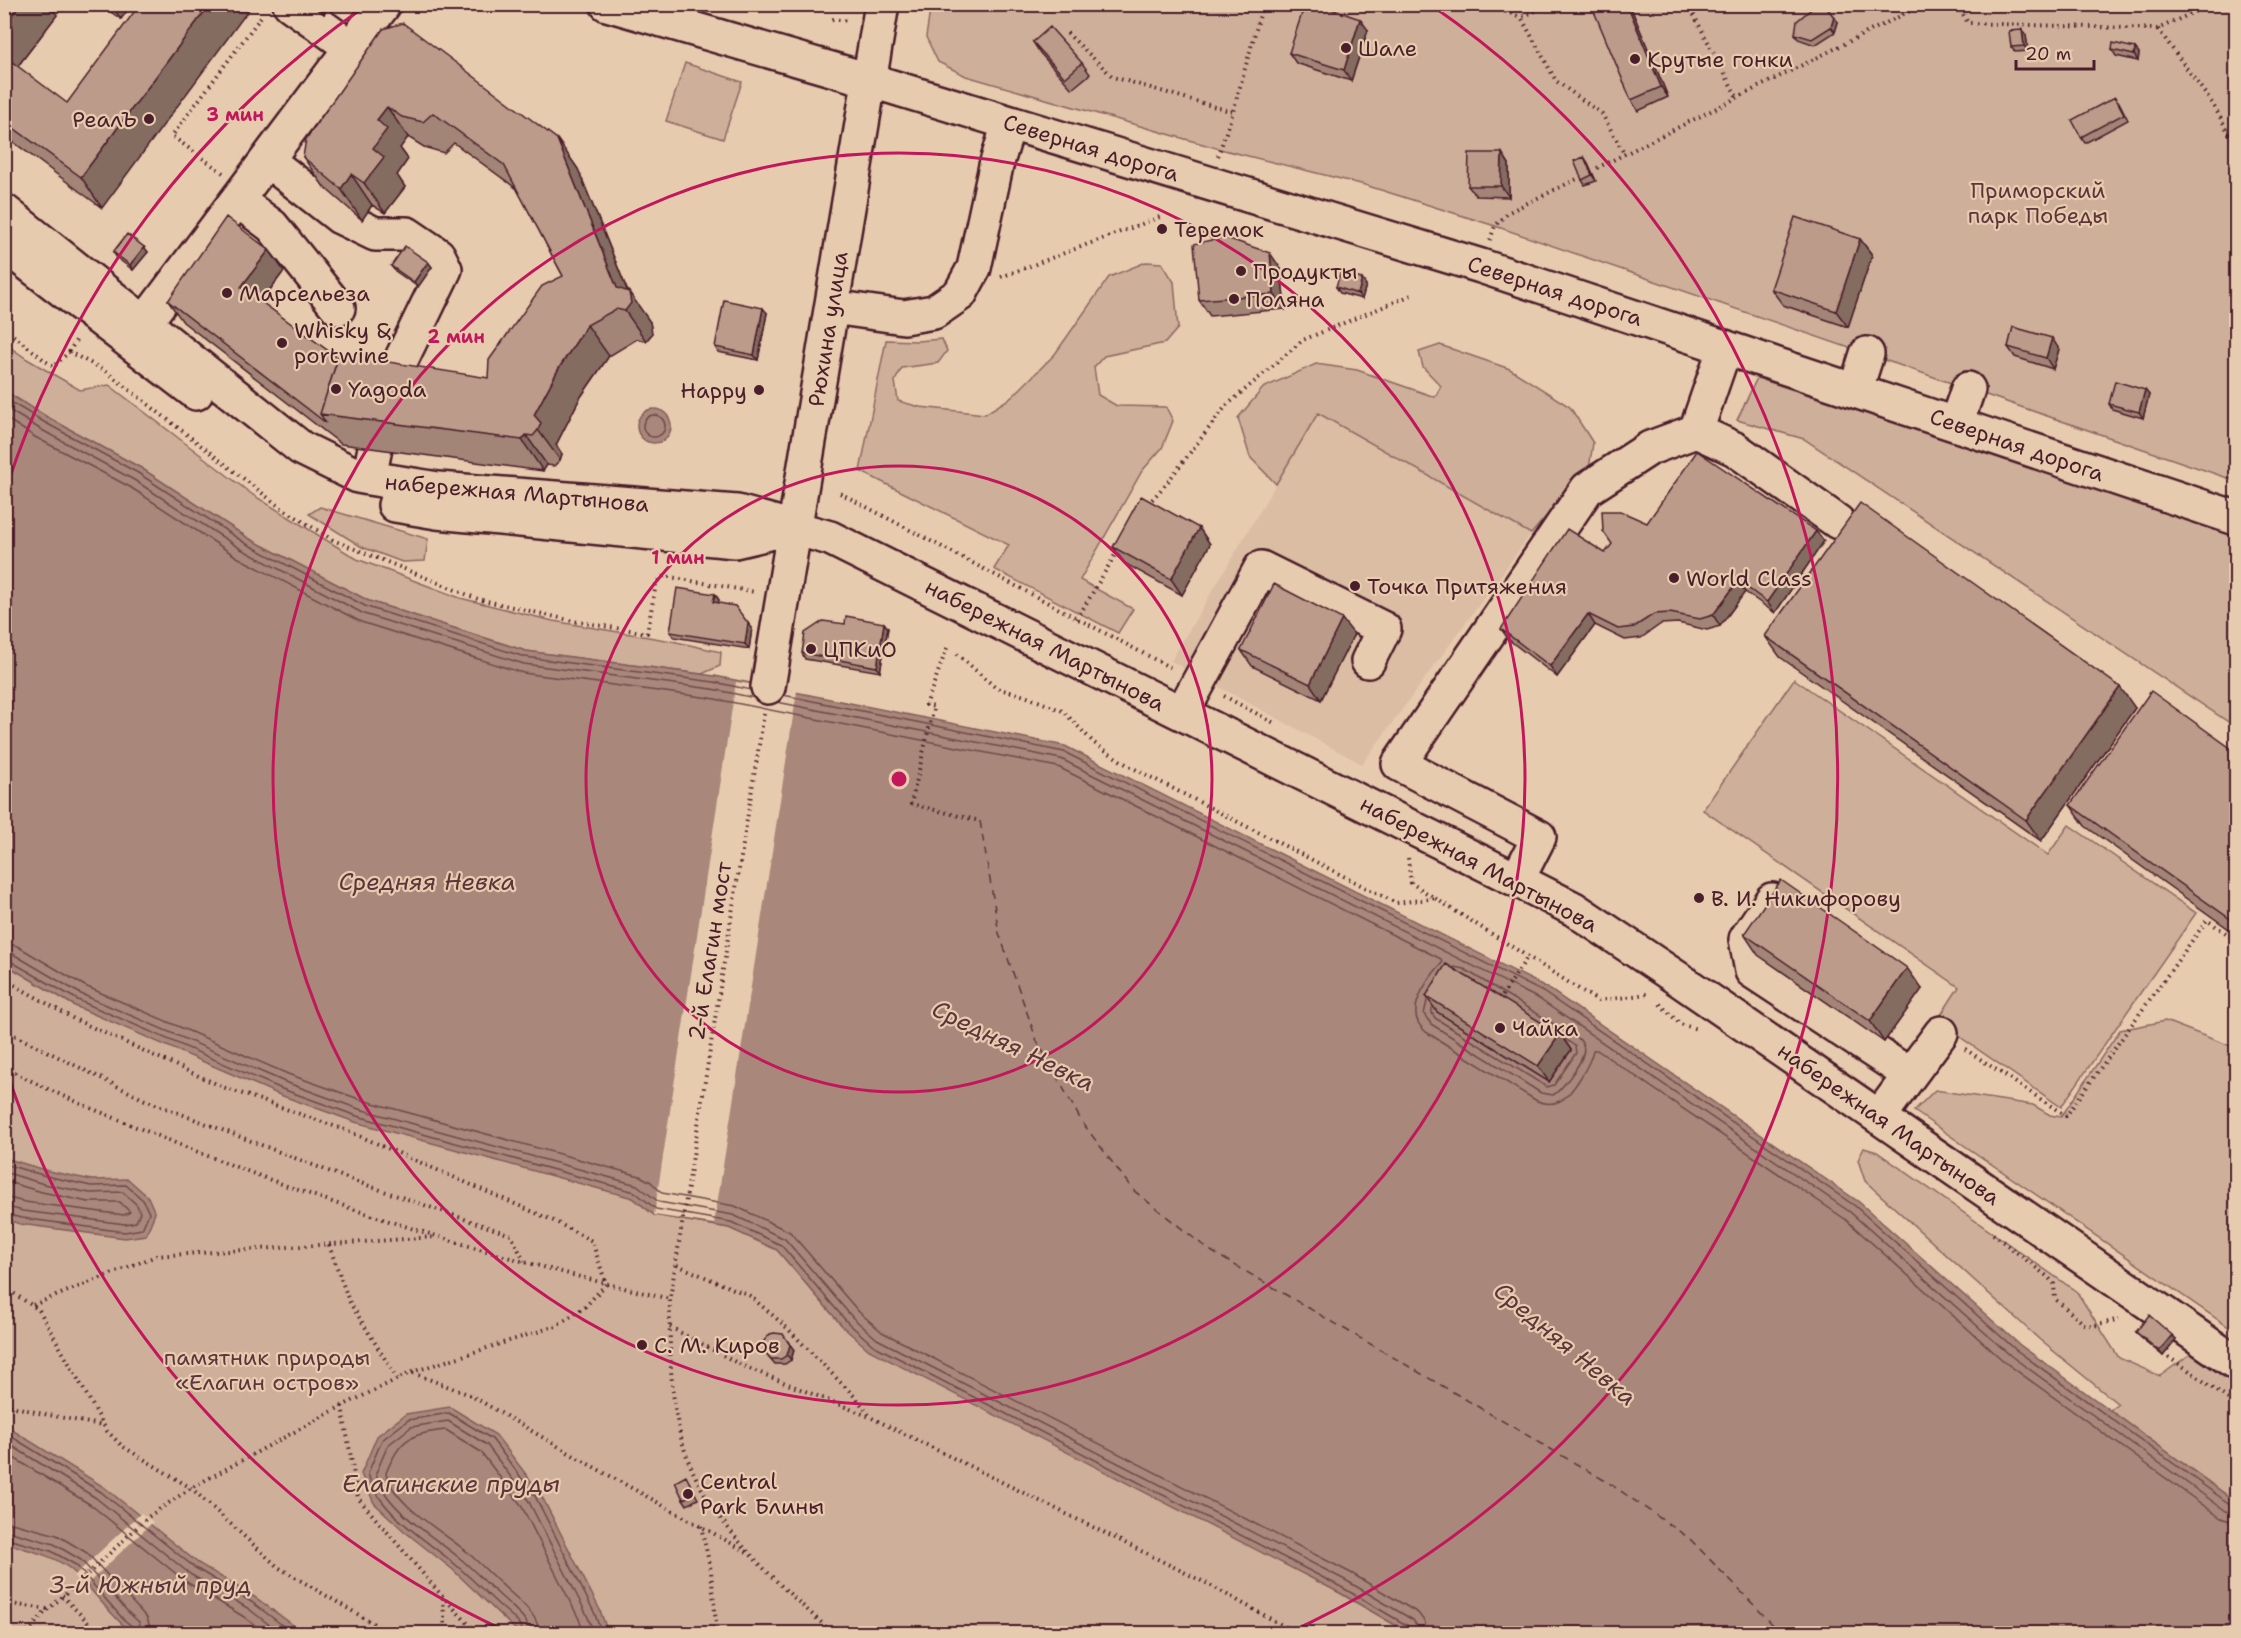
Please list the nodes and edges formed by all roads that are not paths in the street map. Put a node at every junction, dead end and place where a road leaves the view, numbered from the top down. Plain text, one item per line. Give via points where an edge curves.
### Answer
1 (290, 4) edge
2 (384, 4) edge
3 (607, 4) edge
4 (882, 4) edge
5 (352, 48) junction
6 (869, 80) junction
7 (1008, 123) junction
8 (267, 160) junction
9 (241, 194) junction
10 (4, 211) edge
11 (4, 245) edge
12 (832, 307) junction
13 (338, 308) dead end
14 (137, 333) junction
15 (1725, 347) junction
16 (1867, 354) dead end
17 (387, 389) edge
18 (1968, 389) dead end
19 (1855, 391) junction
20 (1956, 424) junction
21 (1696, 431) junction
22 (437, 501) junction
23 (2236, 518) edge
24 (1838, 522) dead end
25 (794, 527) junction
26 (1368, 661) dead end
27 (768, 687) road end
28 (1182, 713) junction
29 (1517, 880) junction
30 (1778, 891) edge
31 (1941, 1033) road end
32 (1910, 1075) junction
33 (1879, 1117) junction
34 (2236, 1363) edge

1 - 5 street
2 - 5 street
3 - 6 street, Северная дорога
4 - 6 street, Рюхина улица
5 - 8 street
6 - 7 street, Северная дорога
6 - 12 street, Рюхина улица
7 - 12 street via 974,268 960,294 934,312 904,317
7 - 15 street, Северная дорога via 1481,266
8 - 9 street
8 - 17 street via 340,217 375,234 407,234 438,255 445,269
9 - 13 street
9 - 14 street
10 - 14 street, набережная Мартынова
11 - 14 street, набережная Мартынова
12 - 25 street, Рюхина улица
14 - 22 street, набережная Мартынова via 292,467 351,497
14 - 22 street, набережная Мартынова via 301,448 358,477 372,464
15 - 19 street, Северная дорога
15 - 21 street
16 - 19 street
18 - 20 street
19 - 20 street, Северная дорога
20 - 23 street, Северная дорога
21 - 24 street via 1735,449
21 - 29 street via 1650,448 1587,489 1399,764 1539,837
22 - 25 street, набережная Мартынова via 735,541
25 - 27 street, Рюхина улица
25 - 28 street, набережная Мартынова via 839,542
26 - 28 street via 1384,629 1261,568
28 - 29 street, набережная Мартынова
29 - 33 street, набережная Мартынова via 1574,909
30 - 32 street via 1746,939 1752,970
31 - 32 street
32 - 33 street
33 - 34 street, набережная Мартынова

